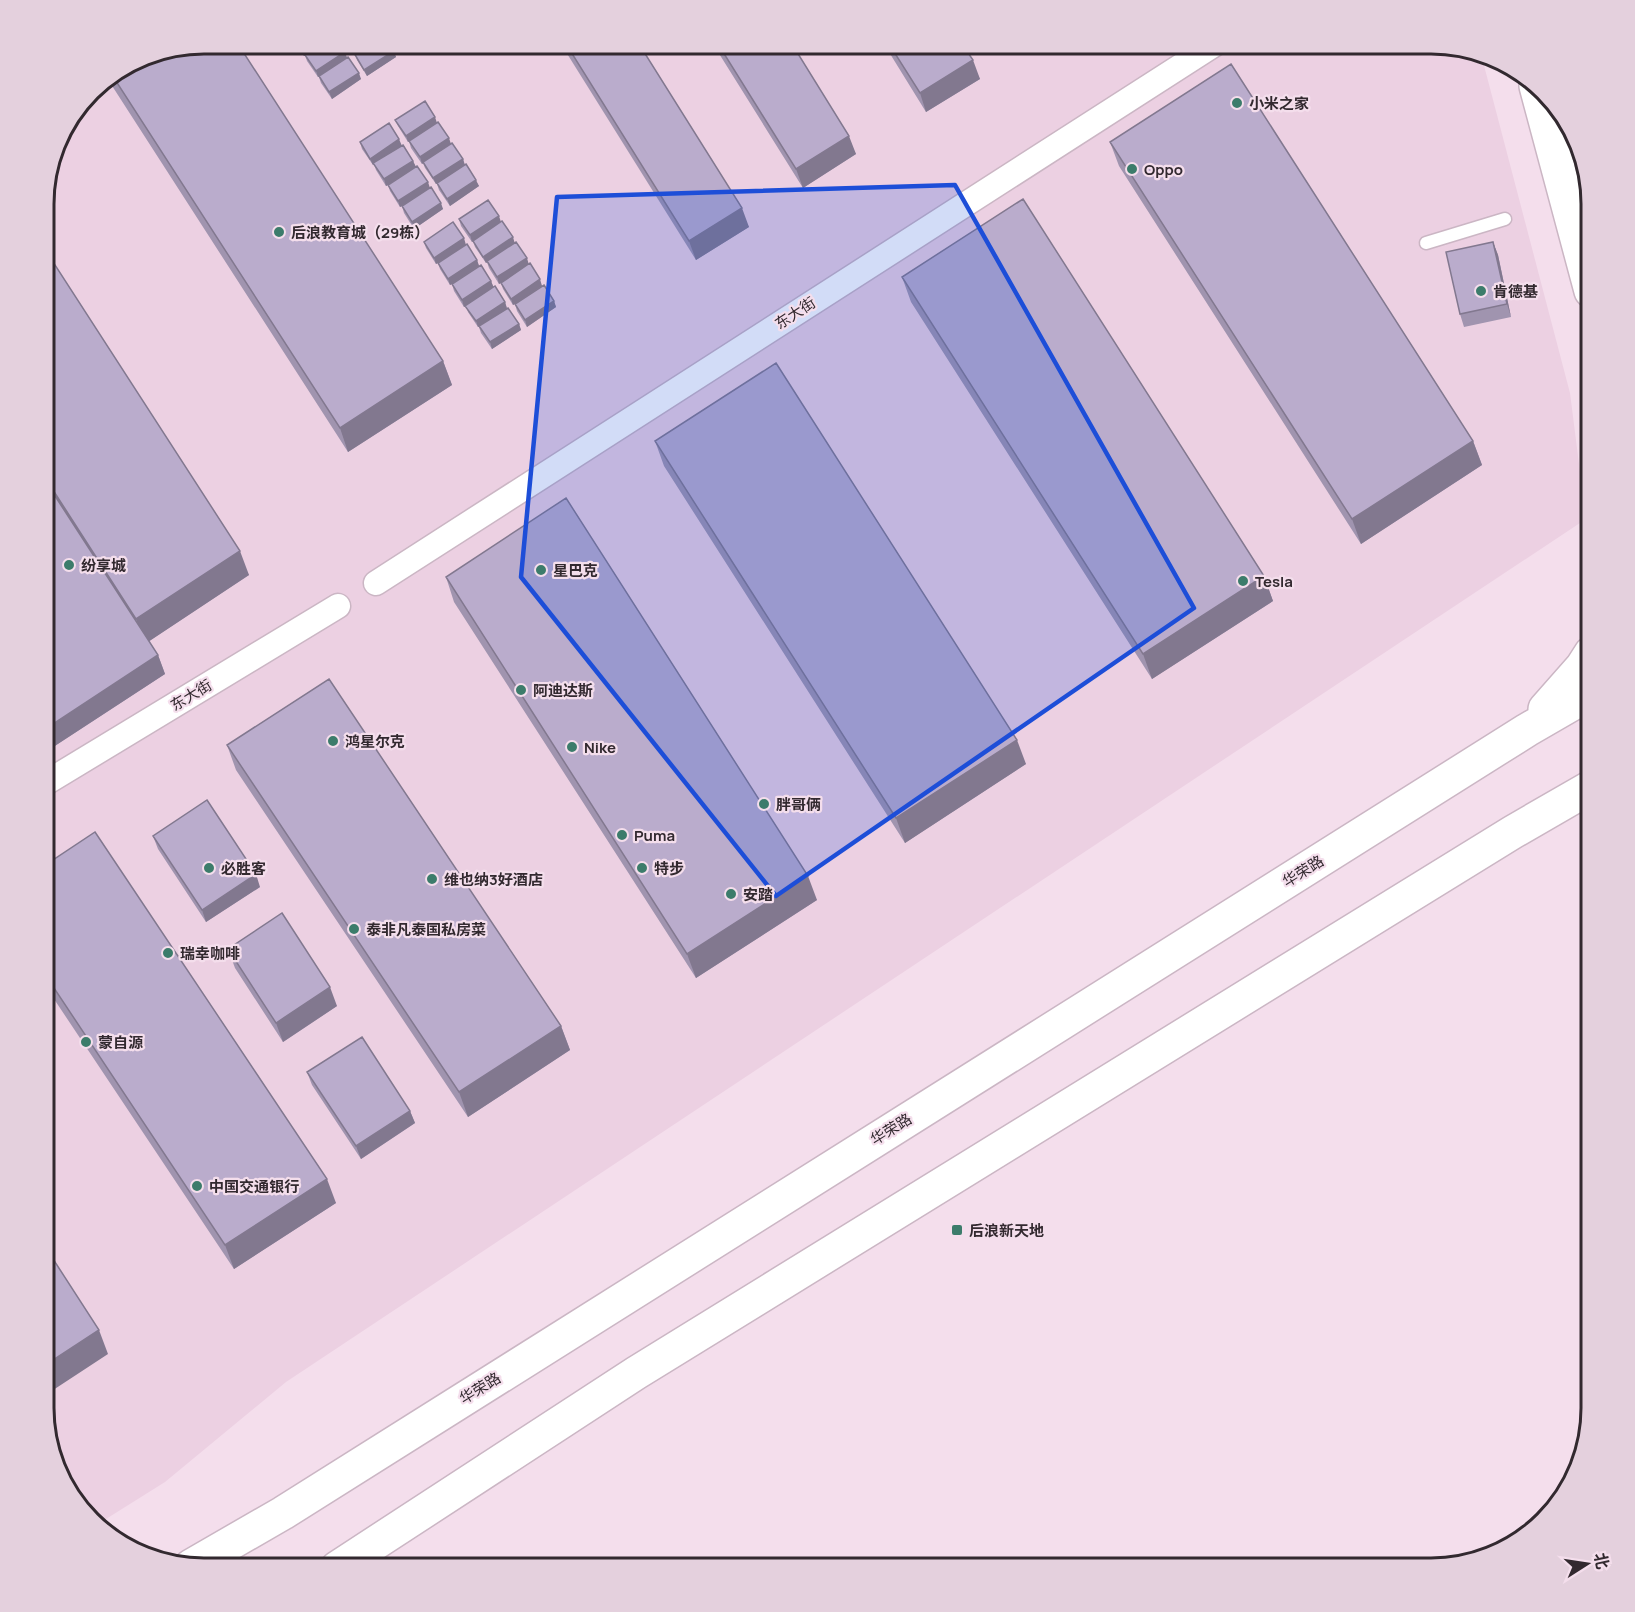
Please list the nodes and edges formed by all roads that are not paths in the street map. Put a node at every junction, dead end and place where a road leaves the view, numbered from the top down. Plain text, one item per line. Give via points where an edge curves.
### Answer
1 (1199, 54) edge
2 (1540, 101) edge
3 (1505, 219) dead end
4 (1426, 243) dead end
5 (1581, 251) edge
6 (376, 583) dead end
7 (338, 606) dead end
8 (1581, 668) edge
9 (1581, 699) edge
10 (1527, 730) junction
11 (54, 778) edge
12 (1581, 793) edge
13 (1581, 810) edge
14 (1513, 832) junction
15 (205, 1558) edge
16 (354, 1558) edge

1 - 6 street, 东大街
2 - 5 main road
3 - 4 lane
7 - 11 street, 东大街
8 - 10 main road
9 - 10 main road, 华荣路
10 - 15 main road, 华荣路 via 283,1513
12 - 14 main road
13 - 14 main road
14 - 16 main road via 646,1367

